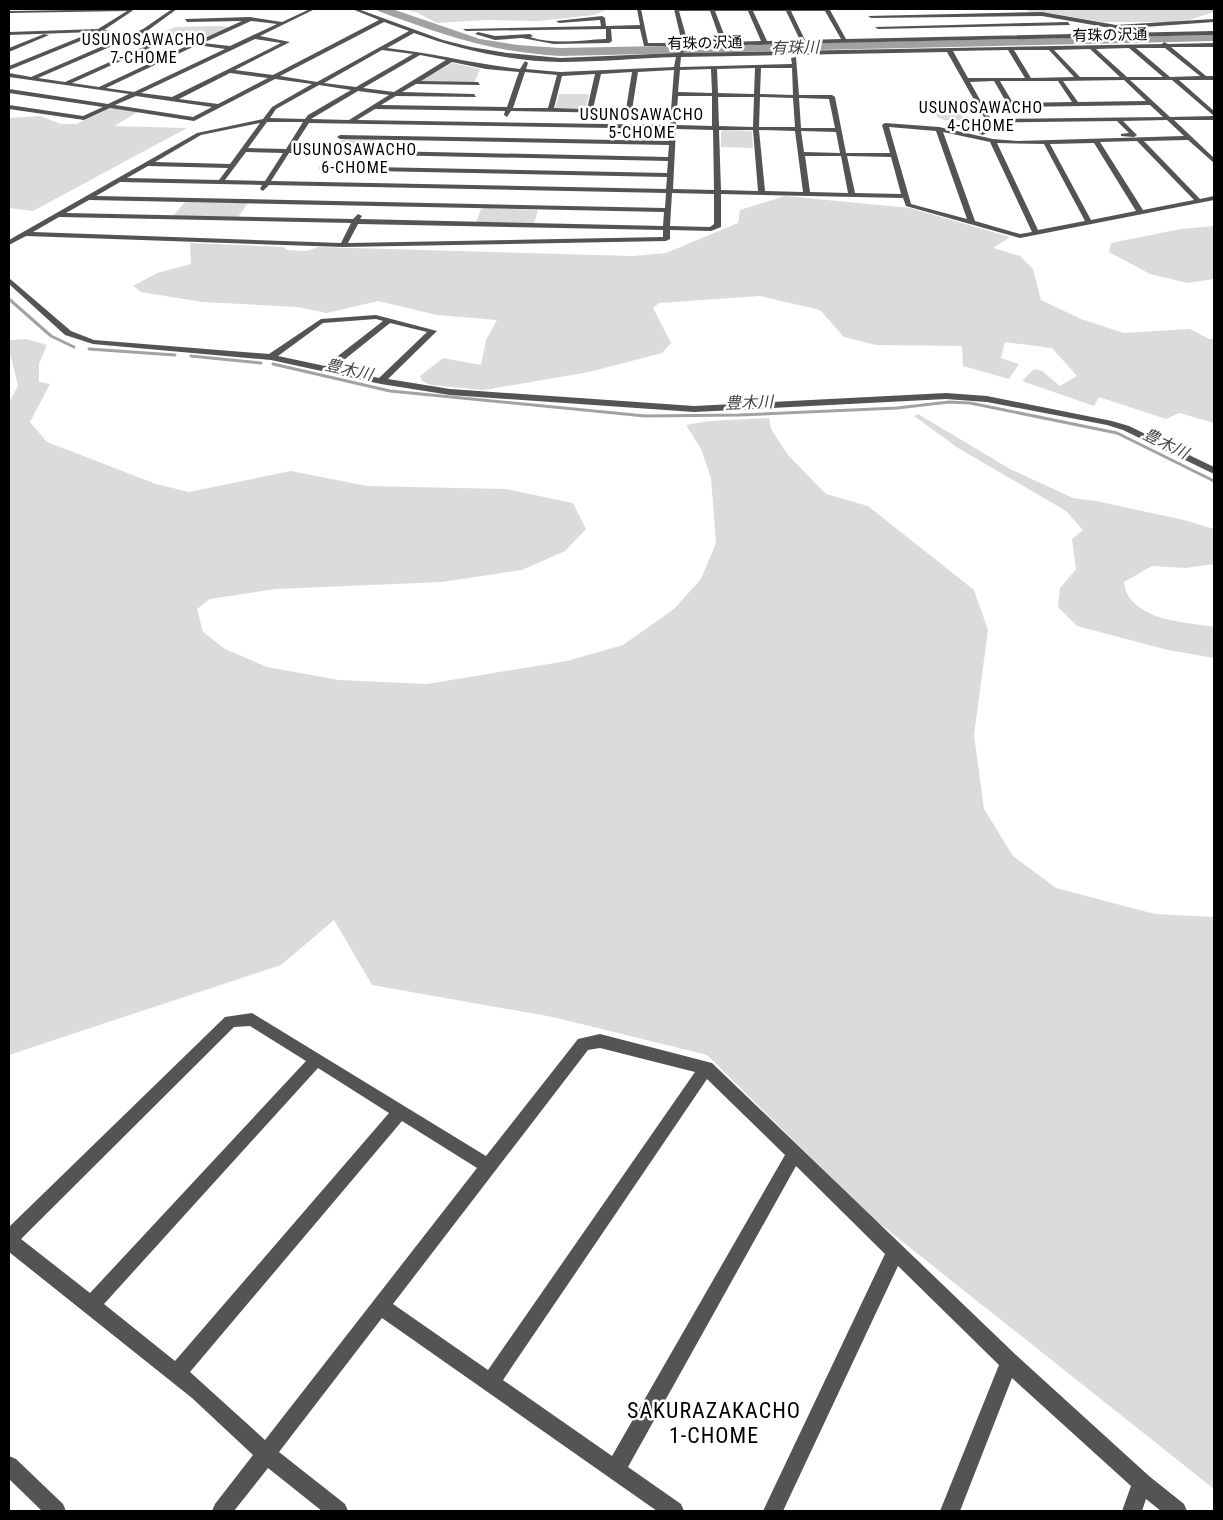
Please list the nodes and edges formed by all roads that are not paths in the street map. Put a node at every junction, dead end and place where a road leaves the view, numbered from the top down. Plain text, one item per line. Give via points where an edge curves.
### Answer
1 (132, 9) edge
2 (175, 9) edge
3 (313, 9) edge
4 (354, 9) edge
5 (639, 9) edge
6 (712, 9) edge
7 (750, 9) edge
8 (788, 9) edge
9 (828, 9) edge
10 (866, 9) edge
11 (905, 9) edge
12 (939, 9) edge
13 (676, 10) edge
14 (9, 12) edge
15 (910, 15) junction
16 (927, 15) junction
17 (944, 15) junction
18 (871, 16) junction
19 (247, 17) junction
20 (187, 20) dead end
21 (382, 20) junction
22 (1214, 21) edge
23 (282, 23) junction
24 (1092, 24) junction
25 (936, 26) junction
26 (1141, 26) junction
27 (606, 27) junction
28 (642, 27) junction
29 (878, 27) junction
30 (550, 28) junction
31 (56, 31) junction
32 (99, 31) junction
33 (413, 32) junction
34 (9, 33) edge
35 (1214, 33) edge
36 (1153, 35) junction
37 (132, 36) junction
38 (524, 36) junction
39 (253, 37) junction
40 (886, 39) junction
41 (164, 40) junction
42 (844, 40) junction
43 (441, 41) junction
44 (803, 41) junction
45 (724, 42) junction
46 (764, 42) junction
47 (196, 44) junction
48 (685, 44) junction
49 (1165, 44) junction
50 (433, 45) dead end
51 (1214, 45) edge
52 (1203, 46) junction
53 (1091, 47) junction
54 (1131, 47) junction
55 (230, 48) junction
56 (1050, 48) junction
57 (383, 49) junction
58 (426, 49) dead end
59 (1010, 49) junction
60 (9, 50) edge
61 (949, 50) junction
62 (418, 53) junction
63 (794, 53) junction
64 (680, 54) junction
65 (1214, 54) edge
66 (528, 58) junction
67 (451, 60) junction
68 (795, 66) junction
69 (486, 67) junction
70 (714, 67) junction
71 (758, 67) junction
72 (9, 68) edge
73 (677, 69) junction
74 (522, 70) junction
75 (635, 71) junction
76 (230, 72) junction
77 (598, 73) junction
78 (560, 74) junction
79 (9, 75) edge
80 (32, 78) junction
81 (272, 78) junction
82 (1205, 78) junction
83 (1214, 78) edge
84 (1029, 79) junction
85 (1171, 79) junction
86 (967, 80) junction
87 (996, 80) junction
88 (1060, 80) junction
89 (1079, 80) junction
90 (1125, 80) junction
91 (413, 82) junction
92 (66, 83) junction
93 (319, 84) junction
94 (478, 84) junction
95 (101, 88) junction
96 (356, 89) junction
97 (9, 91) edge
98 (136, 93) junction
99 (394, 94) junction
100 (675, 94) junction
101 (715, 95) junction
102 (474, 96) junction
103 (757, 96) junction
104 (796, 96) junction
105 (174, 99) junction
106 (1152, 103) junction
107 (1011, 105) junction
108 (1077, 105) junction
109 (109, 106) junction
110 (218, 106) junction
111 (374, 106) junction
112 (1206, 106) junction
113 (1214, 106) edge
114 (9, 107) edge
115 (468, 108) junction
116 (509, 109) junction
117 (551, 110) junction
118 (590, 111) junction
119 (629, 112) junction
120 (674, 112) junction
121 (1214, 114) edge
122 (1168, 118) junction
123 (1214, 118) edge
124 (1118, 119) junction
125 (265, 120) junction
126 (308, 120) junction
127 (1021, 120) junction
128 (350, 121) junction
129 (989, 121) junction
130 (505, 124) junction
131 (674, 127) junction
132 (715, 128) junction
133 (756, 129) junction
134 (938, 129) junction
135 (798, 130) junction
136 (838, 130) junction
137 (340, 137) junction
138 (1190, 138) junction
139 (500, 140) junction
140 (1139, 140) junction
141 (993, 141) junction
142 (1096, 141) junction
143 (1046, 142) junction
144 (672, 143) junction
145 (244, 150) junction
146 (287, 151) junction
147 (331, 152) junction
148 (801, 154) junction
149 (844, 154) junction
150 (494, 155) junction
151 (893, 155) junction
152 (670, 159) junction
153 (1214, 161) edge
154 (148, 164) junction
155 (232, 166) junction
156 (322, 168) junction
157 (489, 171) junction
158 (670, 175) junction
159 (120, 180) junction
160 (220, 183) junction
161 (266, 184) junction
162 (312, 185) junction
163 (374, 186) junction
164 (483, 188) junction
165 (669, 192) junction
166 (717, 193) junction
167 (762, 194) junction
168 (807, 194) junction
169 (852, 196) junction
170 (904, 196) junction
171 (89, 198) junction
172 (1214, 198) edge
173 (1199, 201) junction
174 (365, 204) junction
175 (477, 206) junction
176 (248, 210) junction
177 (669, 210) junction
178 (1141, 212) junction
179 (59, 215) junction
180 (355, 222) junction
181 (972, 223) junction
182 (1089, 223) junction
183 (236, 226) dead end
184 (668, 229) junction
185 (1036, 233) junction
186 (26, 234) junction
187 (232, 234) dead end
188 (467, 234) junction
189 (227, 241) junction
190 (9, 243) edge
191 (343, 245) junction
192 (10, 282) edge
193 (389, 320) junction
194 (271, 357) junction
195 (327, 368) junction
196 (381, 380) junction
197 (1214, 471) edge
198 (317, 1059) junction
199 (706, 1068) junction
200 (401, 1111) junction
201 (794, 1154) junction
202 (488, 1166) junction
203 (9, 1240) edge
204 (895, 1252) junction
205 (91, 1305) junction
206 (380, 1306) junction
207 (1009, 1362) junction
208 (177, 1373) junction
209 (490, 1383) junction
210 (266, 1454) junction
211 (9, 1466) edge
212 (615, 1470) junction
213 (1142, 1483) junction
214 (56, 1511) edge
215 (222, 1511) edge
216 (338, 1511) edge
217 (674, 1511) edge
218 (773, 1511) edge
219 (950, 1511) edge
220 (1132, 1511) edge
221 (1177, 1511) edge

1 - 14 street
1 - 32 street
2 - 37 street
3 - 23 street
4 - 21 street, 有珠の沢通
5 - 28 street
6 - 7 street
6 - 13 street
6 - 45 street
7 - 8 street
7 - 46 street
8 - 9 street
8 - 44 street
9 - 42 street
10 - 18 street
11 - 15 street
12 - 17 street
13 - 48 street
15 - 16 street
15 - 18 street
16 - 17 street
16 - 25 street
17 - 24 street via 1042,14
18 - 29 street
19 - 20 street
19 - 23 street
19 - 47 street
21 - 33 street, 有珠の沢通
21 - 81 street
22 - 26 street
23 - 39 street
24 - 25 street
24 - 26 street
25 - 29 street
26 - 36 street
27 - 28 street
27 - 30 street
27 - 30 street via 602,18 551,22
27 - 38 street via 609,41 550,42
28 - 48 street via 646,45
29 - 40 street
30 - 38 street via 550,35
30 - 38 street via 466,29 495,38
31 - 32 street
31 - 34 street
31 - 60 street
32 - 37 street
32 - 72 street
33 - 43 street, 有珠の沢通
33 - 57 street
35 - 36 street
36 - 40 street
36 - 49 street
37 - 41 street
37 - 80 street
39 - 55 street
39 - 76 street via 287,42
40 - 42 street
41 - 47 street
41 - 92 street
42 - 44 street
43 - 50 street
43 - 66 street, 有珠の沢通
44 - 46 street
45 - 46 street
45 - 48 street
47 - 55 street
47 - 95 street
48 - 64 street
49 - 52 street, 有珠の沢通
49 - 54 street, 有珠の沢通
49 - 82 street
51 - 52 street, 有珠の沢通
52 - 65 street
53 - 54 street, 有珠の沢通
53 - 56 street, 有珠の沢通
53 - 90 street
54 - 85 street
55 - 98 street
56 - 59 street, 有珠の沢通
56 - 89 street
57 - 62 street
57 - 93 street
58 - 62 street
59 - 61 street, 有珠の沢通
59 - 84 street
61 - 63 street, 有珠の沢通
61 - 86 street
62 - 67 street
62 - 96 street
63 - 64 street, 有珠の沢通
63 - 68 street
64 - 66 street, 有珠の沢通 via 589,60
64 - 73 street
66 - 74 street
67 - 69 street
67 - 91 street
68 - 71 street
68 - 104 street
69 - 74 street
69 - 94 street
70 - 71 street
70 - 73 street
70 - 101 street
71 - 103 street
73 - 75 street
73 - 100 street
74 - 78 street
74 - 116 street
75 - 77 street
75 - 119 street
76 - 81 street
76 - 105 street
77 - 78 street
77 - 118 street
78 - 117 street
79 - 80 street
80 - 92 street
81 - 93 street
81 - 110 street
82 - 83 street
82 - 85 street
84 - 87 street
84 - 88 street
85 - 90 street
85 - 112 street
86 - 87 street
86 - 129 street
87 - 107 street
88 - 89 street
88 - 108 street
89 - 90 street
90 - 106 street
91 - 94 street
91 - 99 street
92 - 95 street
93 - 96 street
93 - 125 street via 274,108
94 - 102 street
95 - 98 street
96 - 99 street
96 - 126 street
97 - 109 street
98 - 105 street
98 - 109 street
99 - 102 street
99 - 111 street
100 - 101 street
100 - 120 street
101 - 103 street
101 - 132 street
102 - 115 street
103 - 104 street
103 - 133 street
104 - 135 street
104 - 136 street via 832,97
105 - 110 street
106 - 108 street
106 - 122 street
107 - 108 street
107 - 127 street
109 - 110 street via 194,119
109 - 114 street via 84,118
111 - 115 street
111 - 128 street
112 - 113 street
112 - 121 street
115 - 116 street
116 - 117 street
116 - 130 street
117 - 118 street
118 - 119 street
119 - 120 street
120 - 131 street
122 - 123 street
122 - 124 street
122 - 138 street
124 - 127 street
124 - 129 street via 1134,135 1006,136 970,129 966,121
125 - 126 street
125 - 145 street
125 - 154 street via 199,134
126 - 128 street
126 - 146 street
127 - 129 street
128 - 130 street
128 - 137 street
130 - 131 street
130 - 139 street
131 - 132 street
131 - 144 street
132 - 133 street
132 - 166 street
133 - 135 street
133 - 167 street
134 - 141 street
134 - 151 street via 886,125
134 - 181 street
135 - 136 street
135 - 148 street
136 - 149 street
137 - 139 street
137 - 147 street
138 - 140 street
138 - 153 street
139 - 144 street
139 - 150 street
140 - 142 street
140 - 173 street
141 - 143 street
141 - 185 street
142 - 143 street
142 - 178 street
143 - 182 street
144 - 152 street
145 - 146 street
145 - 155 street
146 - 147 street
146 - 161 street
147 - 150 street
147 - 156 street
148 - 149 street
148 - 168 street
149 - 151 street
149 - 169 street
150 - 152 street
150 - 157 street
151 - 170 street
152 - 158 street
154 - 155 street
154 - 159 street
155 - 160 street
156 - 157 street
156 - 162 street
157 - 158 street
157 - 164 street
158 - 165 street
159 - 160 street
159 - 171 street
160 - 161 street
161 - 162 street
161 - 176 street
162 - 163 street
163 - 164 street
163 - 174 street
164 - 165 street
164 - 175 street
165 - 166 street
165 - 177 street
166 - 167 street
166 - 184 street via 718,225 711,229
167 - 168 street
168 - 169 street
169 - 170 street
170 - 181 street via 908,204
171 - 176 street
171 - 179 street
172 - 173 street
173 - 178 street
174 - 175 street
174 - 176 street
174 - 180 street
175 - 177 street
175 - 188 street
176 - 179 street
176 - 180 street
176 - 183 street
177 - 184 street
178 - 182 street
179 - 186 street
180 - 188 street
180 - 191 street
181 - 185 street via 1020,236
182 - 185 street
184 - 188 street
184 - 188 street via 666,239
186 - 189 street
186 - 190 street
187 - 189 street
188 - 191 street
189 - 191 street
192 - 194 street via 68,333 92,342
193 - 194 street via 364,316 321,321
193 - 195 street
193 - 196 street via 433,331
194 - 195 street
195 - 196 street
196 - 197 street via 450,392 694,410 946,396 987,399 1126,428
198 - 200 street
198 - 203 street via 252,1020 230,1021
198 - 205 street
199 - 201 street
199 - 202 street via 600,1041 583,1044
199 - 209 street
200 - 202 street
200 - 208 street
201 - 204 street
201 - 212 street
202 - 206 street
203 - 205 street
204 - 207 street
204 - 218 street
205 - 208 street
206 - 209 street
206 - 210 street
207 - 213 street
207 - 219 street
208 - 210 street
209 - 212 street
210 - 215 street
210 - 216 street
211 - 214 street
212 - 217 street
213 - 220 street
213 - 221 street

